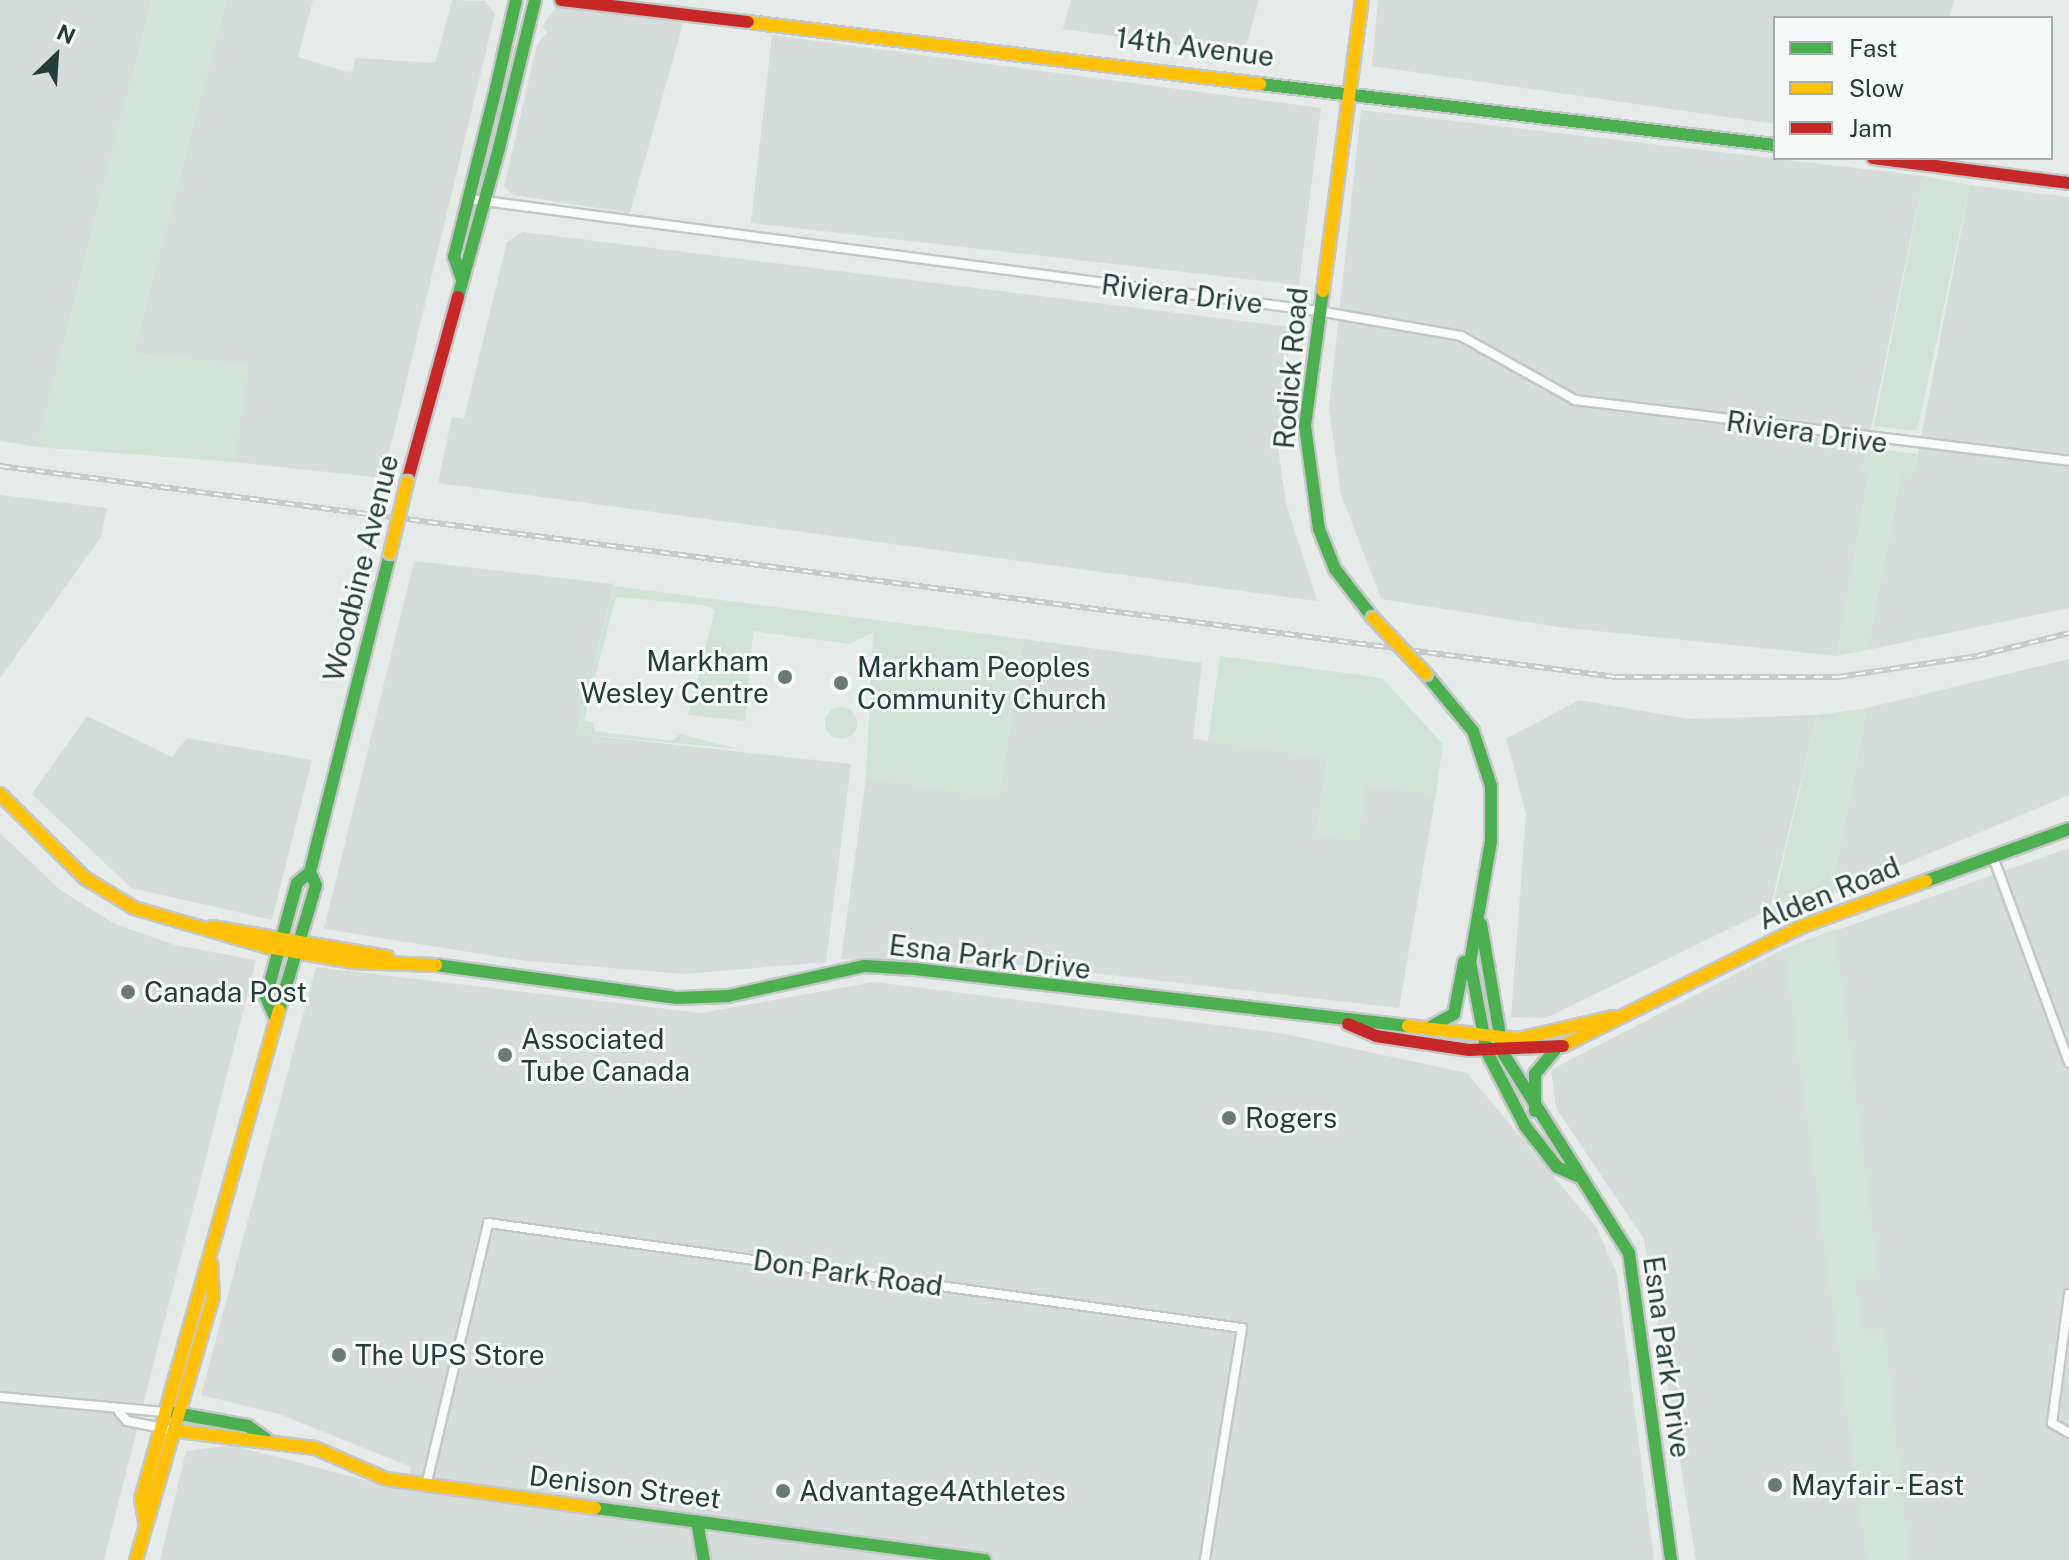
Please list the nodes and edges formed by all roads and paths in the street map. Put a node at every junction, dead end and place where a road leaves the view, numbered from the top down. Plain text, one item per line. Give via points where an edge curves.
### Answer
1 (516, 0) edge
2 (535, 0) edge
3 (561, 0) edge
4 (608, 0) edge
5 (1362, 0) edge
6 (504, 51) junction
7 (521, 57) junction
8 (1346, 90) junction
9 (1773, 145) edge
10 (1889, 160) edge
11 (2069, 183) edge
12 (469, 199) junction
13 (487, 203) junction
14 (461, 277) junction
15 (1318, 311) junction
16 (2069, 461) edge
17 (0, 794) edge
18 (2069, 829) edge
19 (1993, 857) junction
20 (310, 872) junction
21 (1481, 924) junction
22 (201, 927) junction
23 (284, 935) junction
24 (1471, 935) junction
25 (303, 939) junction
26 (279, 950) junction
27 (299, 954) junction
28 (394, 959) junction
29 (274, 1015) junction
30 (1613, 1017) junction
31 (1345, 1023) junction
32 (1425, 1027) junction
33 (1483, 1035) junction
34 (1497, 1037) junction
35 (1555, 1050) junction
36 (1487, 1052) junction
37 (1503, 1053) junction
38 (2069, 1062) edge
39 (1535, 1114) junction
40 (1577, 1176) junction
41 (211, 1264) junction
42 (2069, 1294) edge
43 (0, 1397) edge
44 (119, 1412) junction
45 (164, 1412) junction
46 (183, 1414) junction
47 (159, 1427) junction
48 (178, 1431) junction
49 (2069, 1433) edge
50 (266, 1439) junction
51 (426, 1486) junction
52 (145, 1521) junction
53 (697, 1521) junction
54 (136, 1560) edge
55 (704, 1560) edge
56 (985, 1560) edge
57 (1205, 1560) edge
58 (1671, 1560) edge

1 - 6 main road, Woodbine Avenue
2 - 7 main road, Woodbine Avenue
3 - 4 main road, 14th Avenue
4 - 8 main road, 14th Avenue
5 - 8 main road, Rodick Road
6 - 7 main road
6 - 12 main road, Woodbine Avenue
7 - 13 main road, Woodbine Avenue
8 - 9 main road, 14th Avenue
8 - 15 main road, Rodick Road
10 - 11 main road
12 - 13 street, Riviera Drive
12 - 14 main road, Woodbine Avenue via 454,257
13 - 14 main road, Woodbine Avenue
13 - 15 street, Riviera Drive
14 - 20 main road, Woodbine Avenue, bridge
15 - 16 street, Riviera Drive via 1461,336 1575,400
15 - 21 main road, Rodick Road, bridge via 1305,426 1311,493 1335,569 1463,715 1485,758 1493,810
17 - 22 main road via 106,893 161,918
18 - 19 main road, Alden Road
19 - 30 main road, Alden Road via 1815,921
19 - 38 street
20 - 23 main road, Woodbine Avenue via 297,883
20 - 25 main road, Woodbine Avenue via 316,885
21 - 24 main road
21 - 34 main road, Rodick Road
22 - 23 main road, Esna Park Drive
22 - 26 main road, Esna Park Drive
23 - 25 main road, Esna Park Drive
23 - 26 main road, Woodbine Avenue
24 - 32 main road via 1454,1014
24 - 33 main road via 1472,993
25 - 27 main road, Woodbine Avenue
25 - 28 main road, Esna Park Drive
26 - 27 main road, Esna Park Drive
26 - 29 main road, Woodbine Avenue via 266,997
27 - 28 main road, Esna Park Drive
27 - 29 main road, Woodbine Avenue via 286,1003
28 - 31 main road, Esna Park Drive via 677,998 728,996 865,966 915,969
29 - 41 main road, Woodbine Avenue
30 - 34 main road, Alden Road via 1518,1039
30 - 35 main road, Alden Road
31 - 32 main road, Esna Park Drive
31 - 36 main road, Esna Park Drive via 1376,1036
32 - 33 main road, Esna Park Drive
33 - 34 main road, Esna Park Drive
33 - 36 main road, Esna Park Drive
34 - 37 main road, Esna Park Drive
35 - 37 main road, Alden Road
35 - 39 main road via 1535,1074
36 - 37 main road, Alden Road
36 - 40 main road, Esna Park Drive via 1525,1126 1557,1167
37 - 39 main road, Esna Park Drive
39 - 40 main road, Esna Park Drive
40 - 58 main road, Esna Park Drive via 1617,1225 1629,1253
41 - 45 main road, Woodbine Avenue via 196,1291
41 - 46 main road, Woodbine Avenue via 213,1297
42 - 49 street via 2052,1423
43 - 44 street, Denison Street
44 - 45 street, Denison Street
44 - 47 street, Denison Street via 127,1421
45 - 46 main road, Denison Street
45 - 47 main road, Woodbine Avenue
46 - 48 main road, Woodbine Avenue
46 - 50 main road, Denison Street via 248,1426
47 - 48 street, Denison Street
47 - 52 main road, Woodbine Avenue via 141,1499
48 - 50 main road, Denison Street
48 - 52 main road, Woodbine Avenue via 157,1505
50 - 51 main road, Denison Street
51 - 53 main road, Denison Street
51 - 57 street, Don Park Road via 488,1223 1242,1328
52 - 54 main road, Woodbine Avenue
53 - 55 main road
53 - 56 main road, Denison Street

